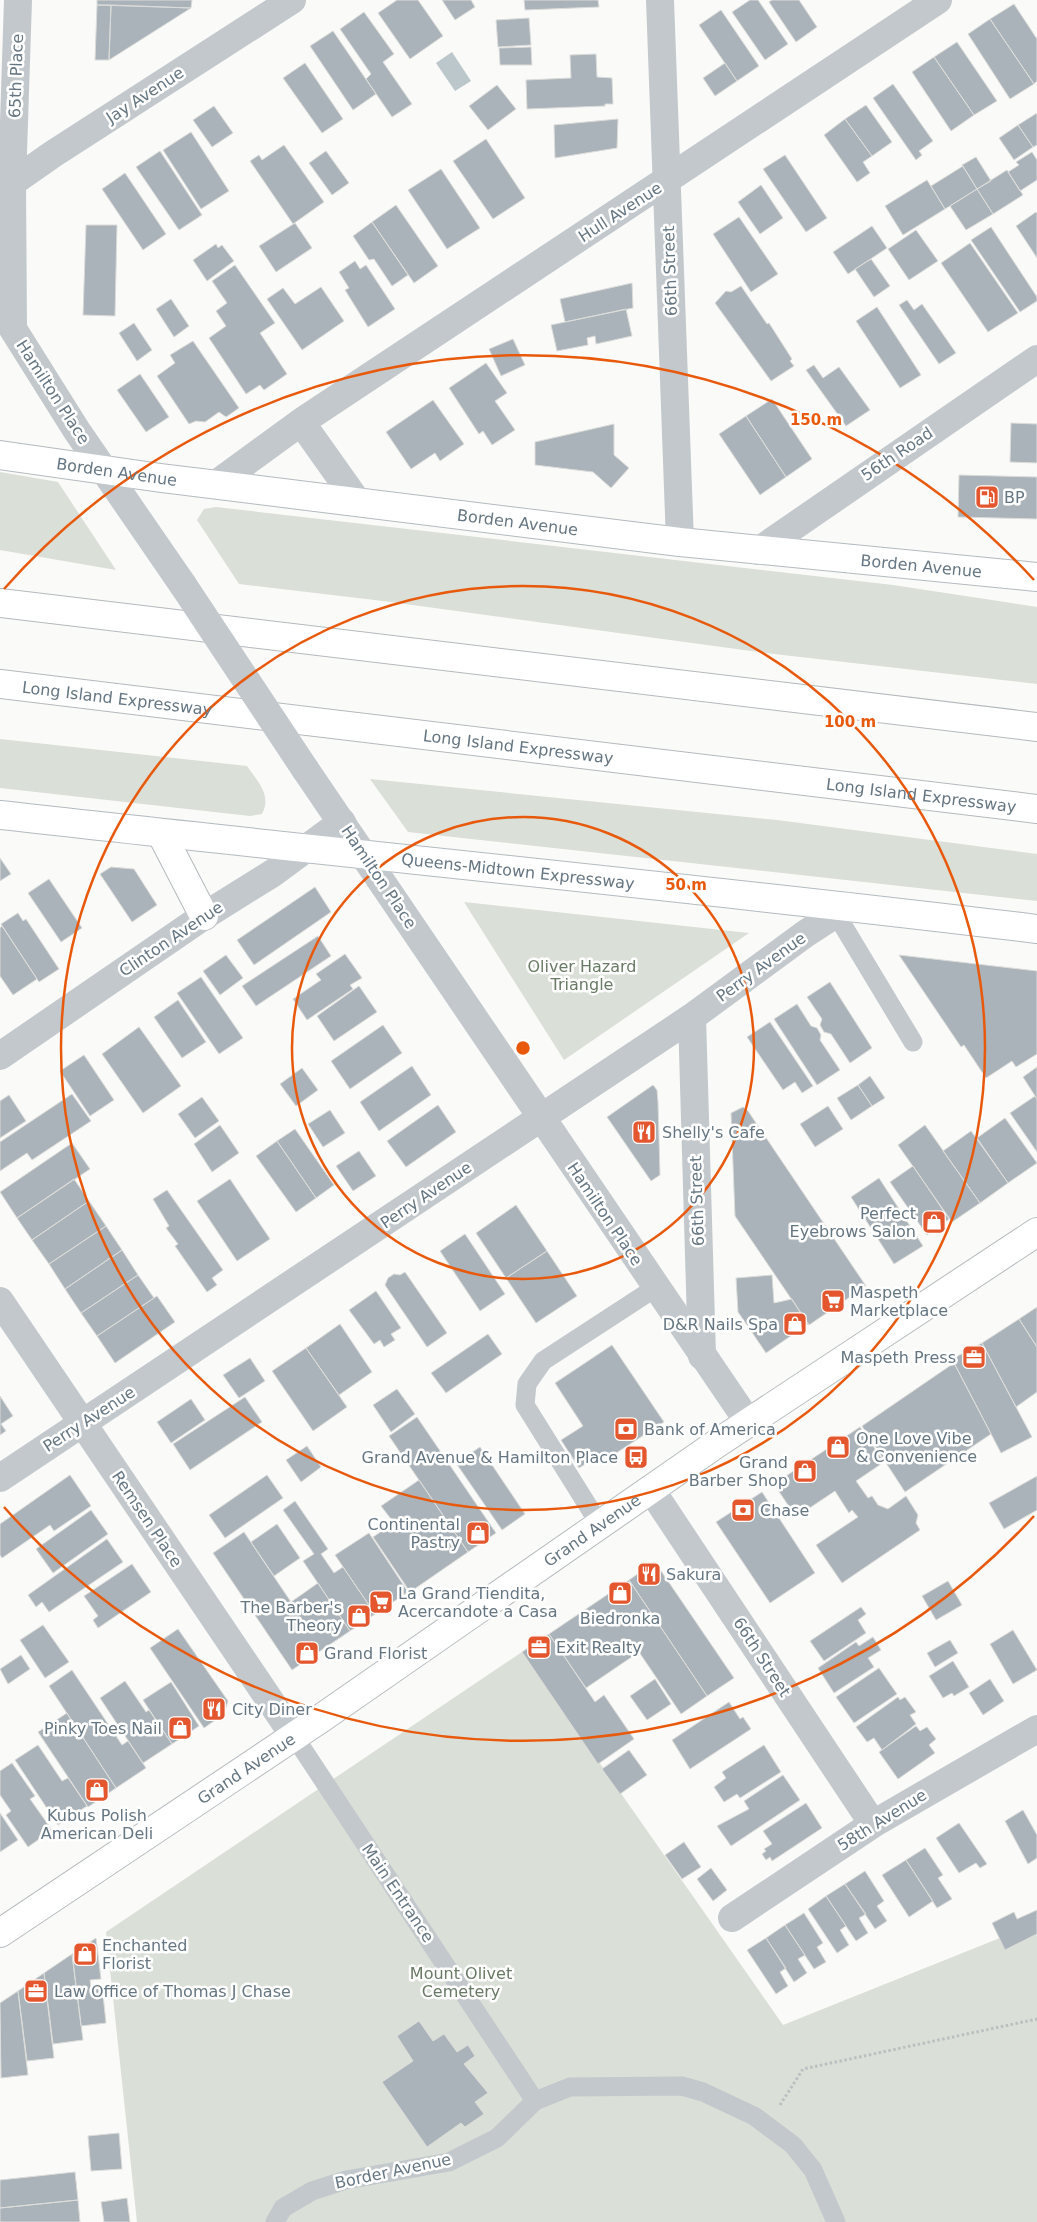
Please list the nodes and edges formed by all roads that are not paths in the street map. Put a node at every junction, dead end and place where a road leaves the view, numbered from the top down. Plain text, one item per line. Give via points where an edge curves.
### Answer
1 (18, 0) edge
2 (292, 0) edge
3 (660, 0) edge
4 (938, 0) edge
5 (8, 79) edge
6 (666, 181) junction
7 (6, 187) edge
8 (6, 321) edge
9 (1037, 359) edge
10 (301, 422) junction
11 (0, 455) edge
12 (105, 470) junction
13 (216, 484) junction
14 (357, 501) junction
15 (680, 542) junction
16 (758, 551) junction
17 (1037, 577) edge
18 (0, 603) edge
19 (0, 684) edge
20 (1037, 727) edge
21 (1037, 809) edge
22 (0, 815) edge
23 (342, 822) junction
24 (161, 833) junction
25 (303, 850) junction
26 (366, 856) junction
27 (842, 910) junction
28 (204, 916) junction
29 (1037, 929) edge
30 (692, 1017) junction
31 (913, 1042) dead end
32 (0, 1056) edge
33 (540, 1118) junction
34 (1037, 1232) edge
35 (655, 1288) junction
36 (0, 1301) edge
37 (702, 1356) junction
38 (83, 1423) junction
39 (749, 1424) junction
40 (0, 1478) edge
41 (652, 1491) junction
42 (600, 1525) junction
43 (1037, 1729) edge
44 (294, 1736) junction
45 (873, 1824) junction
46 (732, 1918) dead end
47 (0, 1933) edge
48 (535, 2100) junction
49 (275, 2222) edge
50 (836, 2222) edge

1 - 5 street, 65th Place
2 - 7 street, Jay Avenue
3 - 6 street, 66th Street
4 - 6 street, Hull Avenue
5 - 7 street, 65th Place
6 - 10 street, Hull Avenue
6 - 15 street, 66th Street
7 - 8 street, Hamilton Place
8 - 12 street, Hamilton Place
9 - 16 street, 56th Road
10 - 13 street, Hull Avenue
10 - 14 street
11 - 12 main road, Borden Avenue
12 - 13 main road, Borden Avenue
12 - 23 street, Hamilton Place, bridge
13 - 14 main road, Borden Avenue
14 - 15 main road, Borden Avenue
15 - 16 main road, Borden Avenue
16 - 17 main road, Borden Avenue
18 - 20 main road
19 - 21 main road, Long Island Expressway
22 - 24 main road, Queens-Midtown Expressway
23 - 25 street, Clinton Avenue
23 - 26 street, Hamilton Place
24 - 25 main road, Queens-Midtown Expressway
24 - 28 main road
25 - 26 main road, Queens-Midtown Expressway
25 - 28 street, Clinton Avenue
26 - 27 main road, Queens-Midtown Expressway
26 - 33 street, Hamilton Place
27 - 29 main road, Queens-Midtown Expressway
27 - 30 street, Perry Avenue via 790,944
27 - 31 lane
28 - 32 street, Clinton Avenue
30 - 33 street, Perry Avenue
30 - 37 street, 66th Street
33 - 35 street, Hamilton Place
33 - 38 street, Perry Avenue
34 - 39 main road, Grand Avenue
35 - 37 street, Hamilton Place
35 - 42 lane via 543,1361 527,1384 525,1406
36 - 38 street, Remsen Place
37 - 39 street, Hamilton Place
38 - 40 street, Perry Avenue
38 - 44 street, Remsen Place
39 - 41 main road, Grand Avenue
41 - 42 main road, Grand Avenue
41 - 45 street, 66th Street
42 - 44 main road, Grand Avenue
43 - 45 street, 58th Avenue
44 - 47 main road, Grand Avenue
44 - 48 lane, Main Entrance
45 - 46 street, 58th Avenue
48 - 49 lane, Border Avenue via 497,2138 449,2162 346,2180 312,2191 283,2208
48 - 50 lane via 570,2087 682,2086 703,2092 754,2116 793,2145 813,2170

